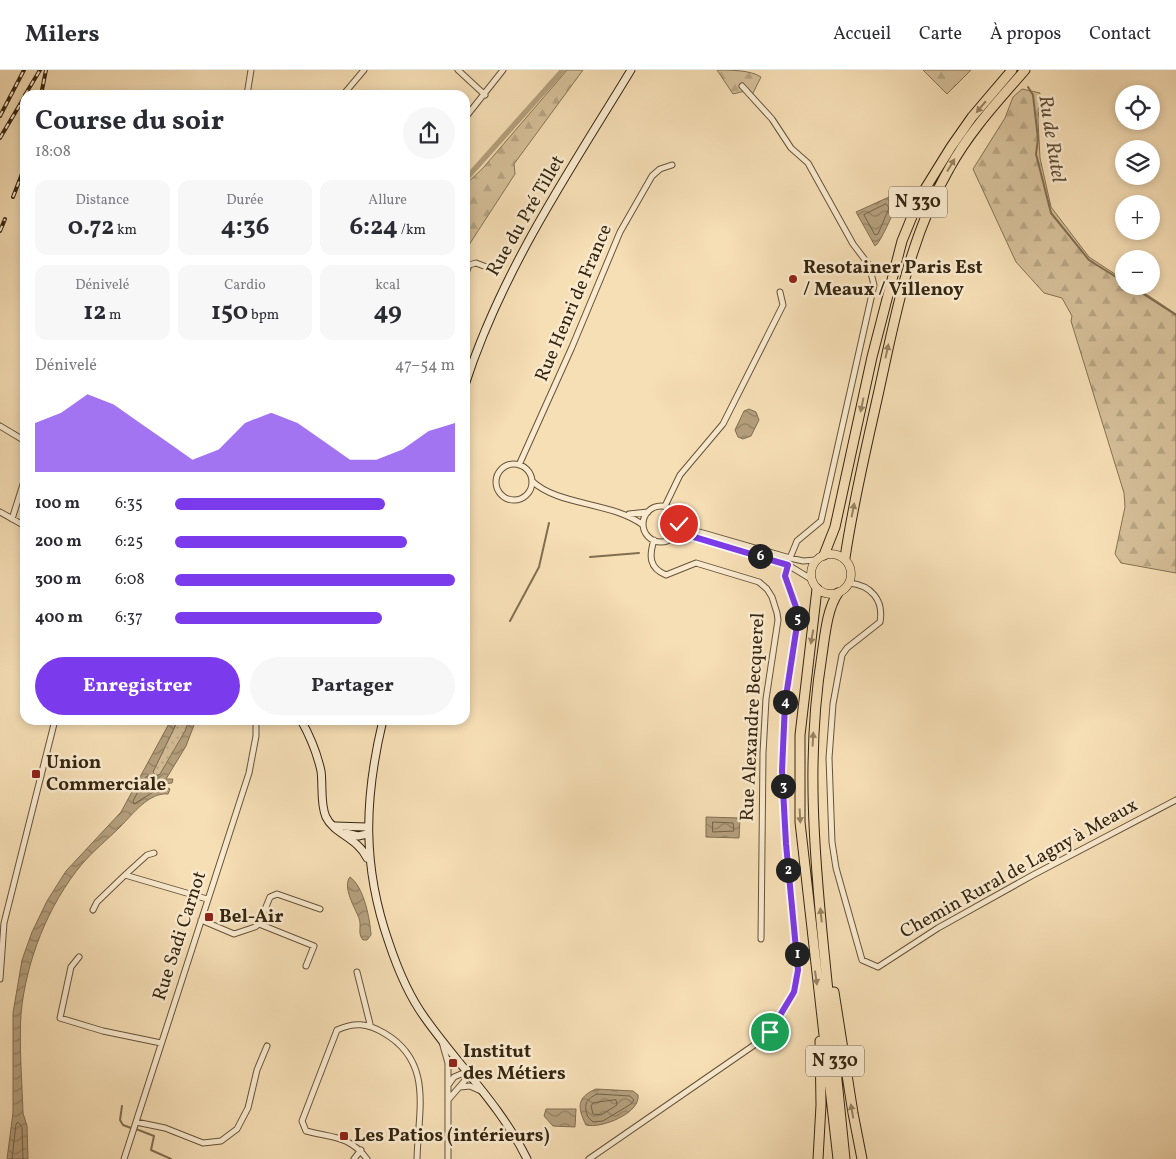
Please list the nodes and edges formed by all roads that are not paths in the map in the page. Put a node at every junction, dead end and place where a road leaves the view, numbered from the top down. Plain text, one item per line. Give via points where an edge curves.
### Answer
1 (251, 70) edge
2 (364, 70) edge
3 (458, 70) edge
4 (504, 70) edge
5 (631, 70) edge
6 (1012, 70) edge
7 (1025, 70) edge
8 (742, 86) dead end
9 (248, 90) edge
10 (347, 90) edge
11 (485, 95) junction
12 (470, 112) edge
13 (672, 164) dead end
14 (470, 265) edge
15 (497, 271) dead end
16 (780, 292) dead end
17 (470, 371) edge
18 (0, 426) edge
19 (20, 438) edge
20 (519, 465) junction
21 (532, 482) junction
22 (529, 492) junction
23 (547, 492) junction
24 (20, 494) edge
25 (666, 506) junction
26 (0, 512) edge
27 (648, 512) junction
28 (624, 514) junction
29 (12, 519) junction
30 (20, 523) edge
31 (679, 524) junction
32 (643, 525) junction
33 (676, 535) junction
34 (654, 540) junction
35 (824, 555) junction
36 (790, 558) junction
37 (845, 558) junction
38 (816, 560) junction
39 (788, 565) junction
40 (811, 579) junction
41 (850, 584) junction
42 (817, 589) junction
43 (838, 593) junction
44 (54, 725) edge
45 (256, 725) edge
46 (303, 725) edge
47 (382, 725) edge
48 (1176, 800) edge
49 (332, 825) junction
50 (339, 830) junction
51 (367, 831) junction
52 (154, 853) dead end
53 (370, 863) junction
54 (125, 875) junction
55 (207, 899) junction
56 (320, 909) dead end
57 (93, 910) dead end
58 (200, 920) junction
59 (260, 924) junction
60 (761, 939) dead end
61 (79, 957) dead end
62 (825, 964) junction
63 (306, 966) dead end
64 (0, 968) edge
65 (357, 972) dead end
66 (0, 979) edge
67 (368, 980) dead end
68 (360, 982) junction
69 (822, 1021) junction
70 (370, 1024) junction
71 (442, 1040) junction
72 (161, 1043) junction
73 (267, 1046) dead end
74 (468, 1071) junction
75 (448, 1085) junction
76 (460, 1087) junction
77 (484, 1093) junction
78 (448, 1100) junction
79 (136, 1122) junction
80 (361, 1150) junction
81 (862, 1158) edge
82 (124, 1159) edge
83 (354, 1159) edge
84 (367, 1159) edge
85 (417, 1159) edge
86 (448, 1159) edge
87 (527, 1159) edge
88 (589, 1159) edge
89 (818, 1159) edge
90 (838, 1159) edge
91 (845, 1159) edge

1 - 9 street
2 - 10 street
3 - 11 street
4 - 11 street
5 - 17 street, Rue du Pré Tillet via 520,253 492,312
6 -> 35 highway, N 330 via 950,147 920,197 902,241 876,338 835,527
37 -> 7 highway, N 330 via 854,502 896,314 920,231 939,186 964,144
8 - 36 street via 772,119 791,148 808,163 853,244 870,265 874,285 820,521 797,541
11 - 12 street
13 - 20 street, Rue Henri de France via 652,176 620,232
14 - 15 street via 476,263
16 - 25 street via 783,305 737,398 723,424 680,475
18 - 19 street
20 - 21 street via 528,471
20 - 22 street via 502,470 497,486 509,499 520,499
21 - 22 street
21 - 23 street
22 - 23 street
23 - 28 street
24 - 29 street
25 - 27 street
25 - 31 street via 675,513
26 - 29 street
27 - 28 street
27 - 32 street
28 - 32 street
29 - 30 street
31 - 33 street
31 - 36 street via 689,530
32 - 34 street via 646,534
33 - 34 street via 666,541
33 - 39 street via 694,537
34 - 60 street, Rue Alexandre Becquerel via 652,565 659,572 666,574 696,563 759,582 767,589 777,613 763,744
35 - 37 main road via 835,554
35 - 38 main road
36 - 38 street
37 - 41 main road, N 330 via 852,570
38 - 40 main road
39 - 40 street
39 - 88 street via 785,576 797,610 797,625 785,703 782,771 798,970 794,992 776,1024 760,1041
40 - 42 main road
41 - 43 main road
41 - 48 street, Chemin Rural de Lagny à Meaux via 861,584 875,594 881,614 880,622 846,648 842,655 833,704 829,758 836,868 862,960 878,967 938,928 1025,879
42 - 43 main road via 827,594
42 -> 69 highway, N 330 via 798,769 800,822
62 -> 43 highway, N 330 via 813,810 813,742 824,640
44 - 64 street via 4,923
45 - 55 street, Rue Sadi Carnot via 249,773
46 - 49 street via 315,750 321,771 324,810
47 - 51 street via 372,774
49 - 50 street
49 - 51 street
50 - 51 street via 358,836
50 - 53 street via 363,850
51 - 53 street
52 - 54 street via 147,855
53 - 71 street via 377,910 407,988 424,1018
54 - 55 street
54 - 57 street via 96,902
55 - 58 street, Rue Sadi Carnot
56 - 59 street via 278,894 270,897
58 - 59 street via 234,934
58 - 72 street, Rue Sadi Carnot
59 - 63 street via 314,946
61 - 72 street via 71,967 60,1018
81 -> 62 highway via 833,988
62 - 91 highway, N 330
64 - 66 street
65 - 68 street
67 - 68 street
68 - 70 street
69 - 89 highway
69 - 90 highway, N 330
70 - 80 street via 349,1024 337,1030 302,1121 306,1131 350,1142
70 - 85 street via 402,1047 419,1076
71 - 74 street
71 - 75 street via 448,1062
72 - 79 street, Rue Sadi Carnot
73 - 79 street via 257,1070 248,1108 237,1129 221,1141 203,1144 165,1128
74 - 75 street via 454,1076
74 - 76 street
74 - 77 street
75 - 78 street
76 - 77 street via 475,1087
76 - 78 street
77 - 87 street via 516,1136
78 - 86 street
79 - 82 street, Rue Sadi Carnot
80 - 83 street
80 - 84 street

